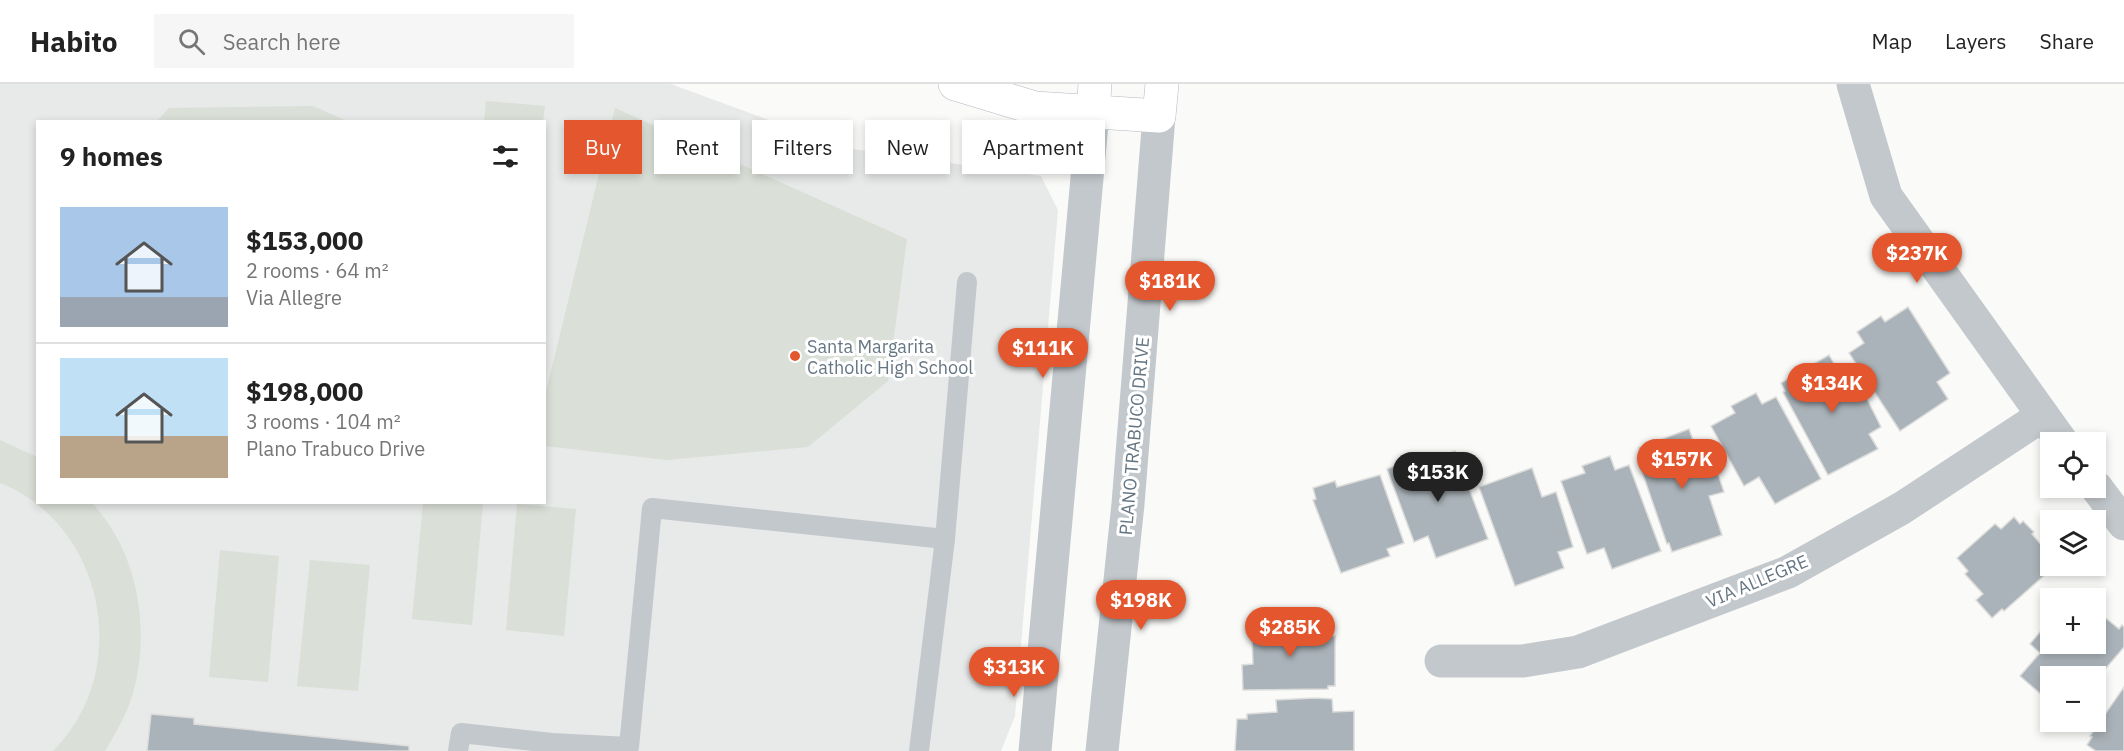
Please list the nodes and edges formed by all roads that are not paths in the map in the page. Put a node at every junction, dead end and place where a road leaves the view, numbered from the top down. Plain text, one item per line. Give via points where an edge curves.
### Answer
1 (955, 84) edge
2 (1162, 84) edge
3 (1852, 84) edge
4 (1094, 98) edge
5 (1159, 116) junction
6 (967, 282) dead end
7 (2042, 416) junction
8 (2054, 432) edge
9 (2104, 498) edge
10 (2124, 524) edge
11 (945, 539) junction
12 (1441, 661) dead end
13 (458, 751) edge
14 (919, 751) edge
15 (1035, 751) edge
16 (1102, 751) edge

1 - 4 main road via 1035,108
2 - 5 main road, PLANO TRABUCO DRIVE
3 - 7 street via 1886,196
4 - 5 main road
4 - 15 street
5 - 16 street, PLANO TRABUCO DRIVE via 1128,504
6 - 11 lane
7 - 8 street
7 - 12 street, VIA ALLEGRE via 1902,508 1788,572 1578,652 1523,661
9 - 10 street
11 - 13 lane via 652,508 629,747 460,733
11 - 14 lane

